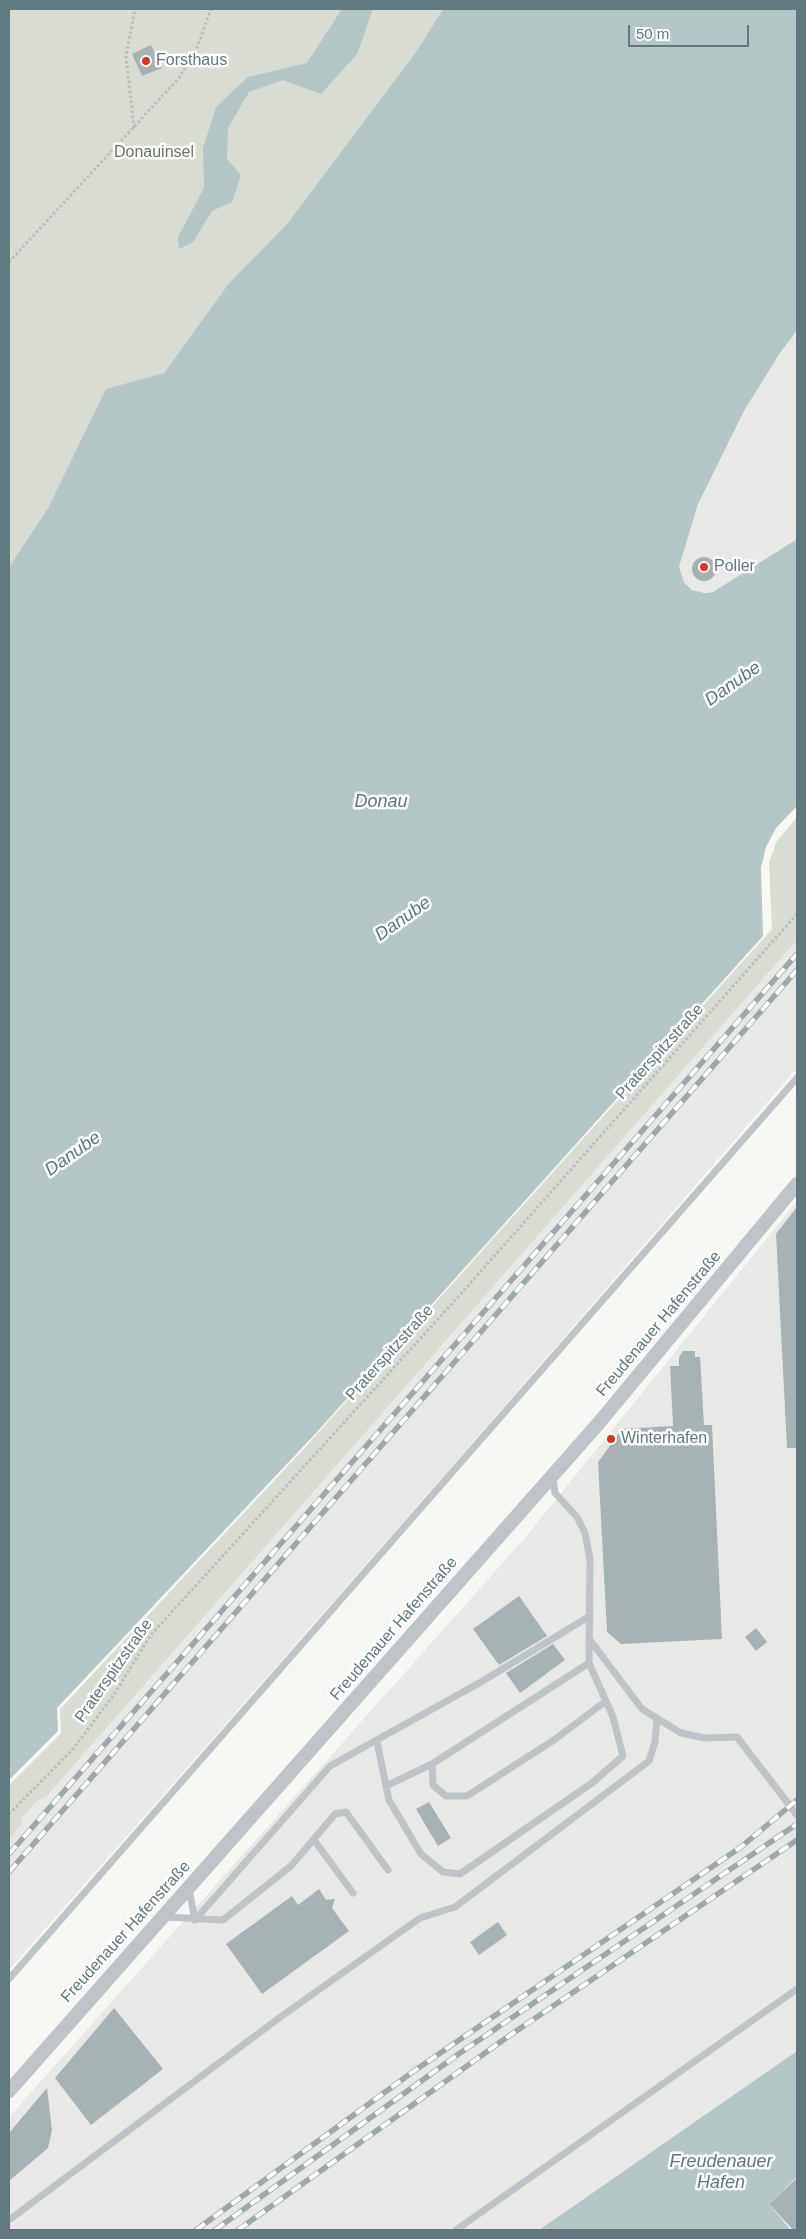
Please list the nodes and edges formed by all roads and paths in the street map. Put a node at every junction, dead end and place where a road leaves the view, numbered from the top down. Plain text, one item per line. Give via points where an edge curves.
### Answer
1 (135, 9) edge
2 (211, 9) edge
3 (134, 128) junction
4 (9, 262) edge
5 (797, 914) edge
6 (797, 1078) edge
7 (797, 1184) edge
8 (553, 1473) junction
9 (590, 1616) junction
10 (590, 1640) junction
11 (589, 1663) junction
12 (606, 1701) junction
13 (657, 1718) junction
14 (377, 1742) junction
15 (432, 1764) junction
16 (386, 1786) junction
17 (9, 1814) edge
18 (797, 1815) edge
19 (314, 1840) junction
20 (388, 1870) dead end
21 (189, 1888) junction
22 (353, 1893) dead end
23 (163, 1917) junction
24 (195, 1920) junction
25 (9, 1979) edge
26 (797, 1989) edge
27 (9, 2091) edge
28 (9, 2220) edge
29 (456, 2230) edge

1 - 3 path via 126,56
2 - 3 path via 198,45 179,78
3 - 4 path
5 - 17 path, Praterspitzstraße via 465,1289 150,1636 113,1696 74,1748
6 - 25 lane
7 - 8 street, Freudenauer Hafenstraße via 598,1424
8 - 9 lane via 554,1493 577,1517 585,1533 590,1560
8 - 21 street, Freudenauer Hafenstraße
9 - 10 lane
9 - 14 lane
10 - 11 lane
10 - 13 lane via 642,1709
11 - 12 lane
11 - 15 lane
12 - 15 lane via 554,1740 466,1796 446,1796 433,1785
12 - 16 lane via 623,1756 592,1783 460,1874 444,1872 421,1854 389,1800
13 - 18 lane via 682,1733 704,1738 737,1737
13 - 28 lane via 649,1762 455,1907 420,1918 279,2018
14 - 16 lane
14 - 24 lane via 330,1766
15 - 16 lane
19 - 20 lane via 335,1814 346,1812
19 - 22 lane
19 - 24 lane via 291,1866 223,1920
21 - 23 street, Freudenauer Hafenstraße
21 - 24 lane
23 - 24 lane
23 - 27 street, Freudenauer Hafenstraße
26 - 29 lane

